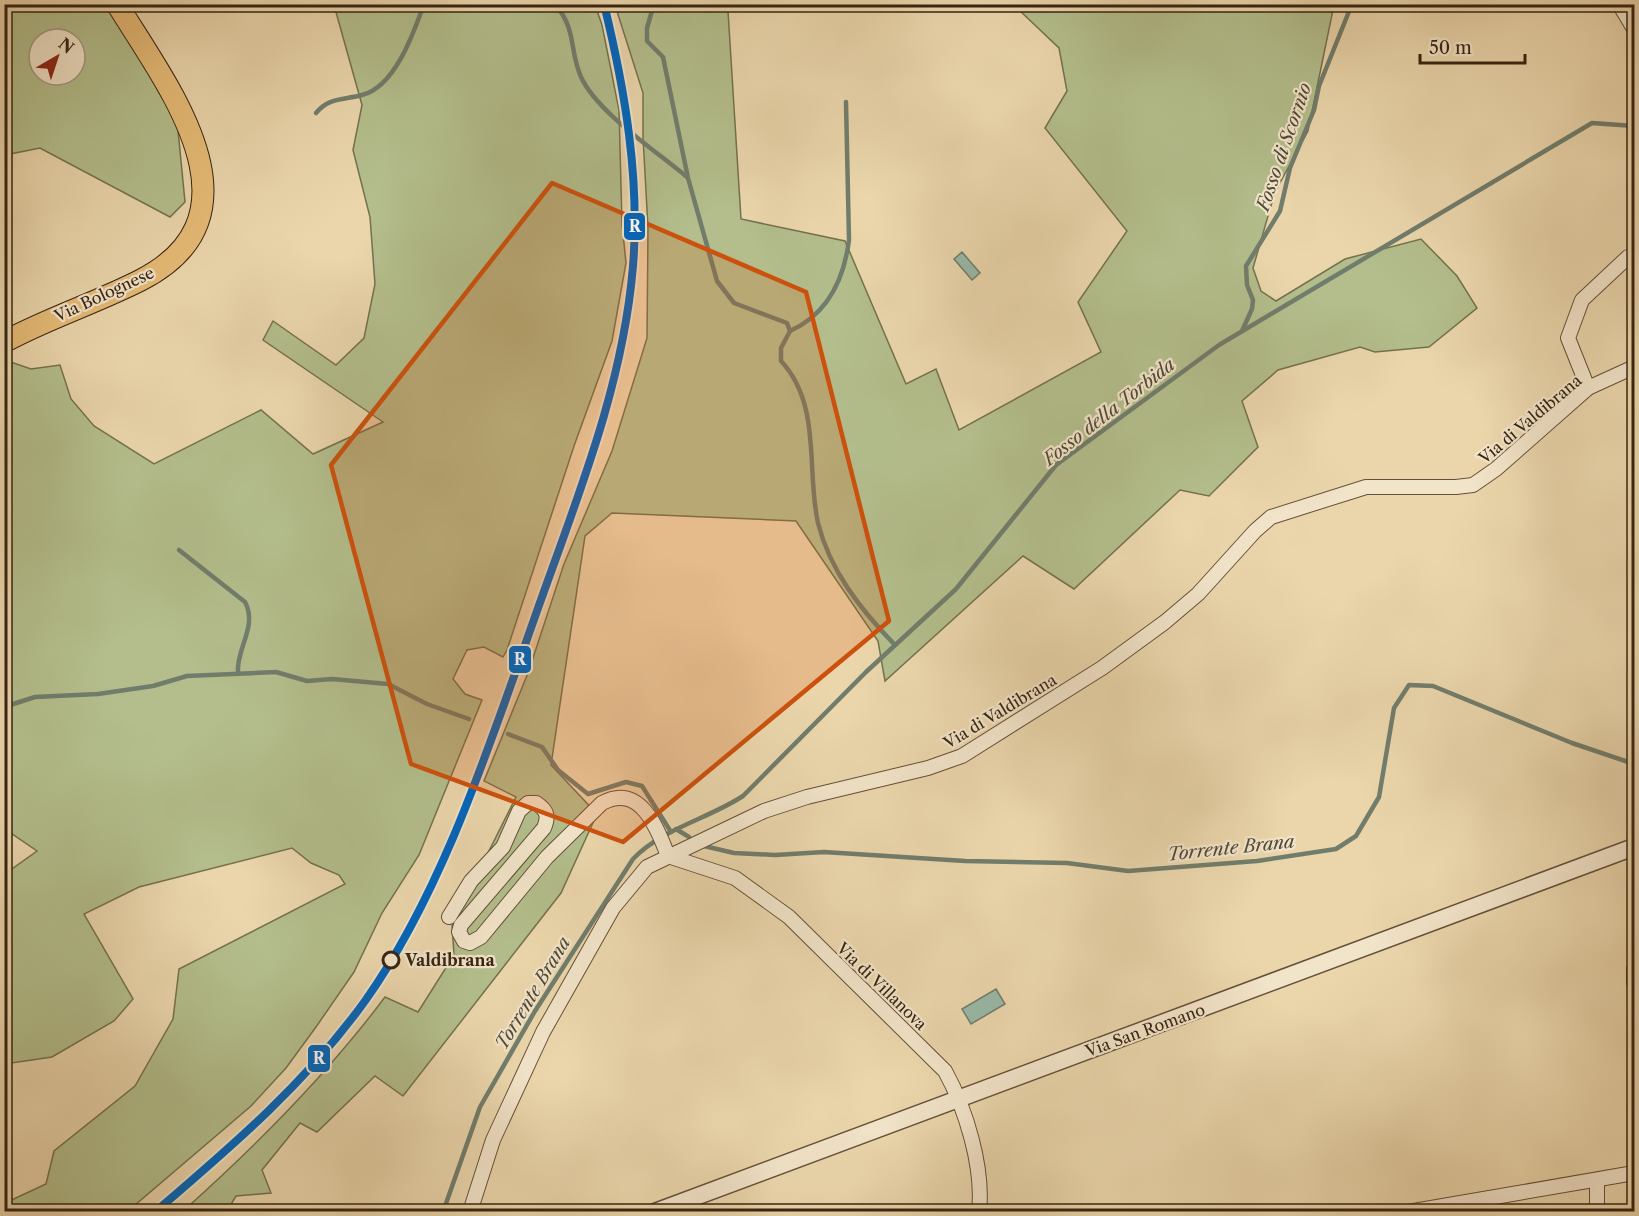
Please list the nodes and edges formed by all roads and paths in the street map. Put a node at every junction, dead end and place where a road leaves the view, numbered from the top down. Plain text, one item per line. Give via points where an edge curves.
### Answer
1 (117, 4) edge
2 (1619, 4) edge
3 (1635, 28) edge
4 (1635, 255) edge
5 (4, 342) edge
6 (1635, 367) edge
7 (1588, 388) junction
8 (1635, 847) edge
9 (668, 856) junction
10 (449, 917) dead end
11 (1635, 969) edge
12 (1635, 983) edge
13 (960, 1098) junction
14 (1635, 1173) edge
15 (1597, 1180) junction
16 (470, 1212) edge
17 (655, 1212) edge
18 (979, 1212) edge
19 (1408, 1212) edge
20 (1597, 1212) edge

1 - 5 main road, Via Bolognese via 187,123 203,176 205,199 199,220 191,239 162,267
2 - 3 street
4 - 7 street via 1628,257 1582,300 1568,338
6 - 7 street, Via di Valdibrana
7 - 9 street, Via di Valdibrana via 1496,470 1473,485 1366,487 1271,517 1198,594 1165,622 1102,668 962,756 764,811
8 - 13 street, Via San Romano
9 - 10 street via 657,826 634,800 617,798 602,803 547,857 481,937 470,943 464,941 459,932 461,925 544,828 546,810 536,803 528,804 519,811 503,847 471,881
9 - 13 street, Via di Villanova via 735,878 789,917 945,1071
9 - 16 street, Via di Valdibrana via 647,867 613,908 543,1032 493,1140
11 - 12 street
13 - 17 street, Via San Romano
13 - 18 street, Via di Villanova via 981,1195
14 - 15 street
15 - 19 street
15 - 20 street

